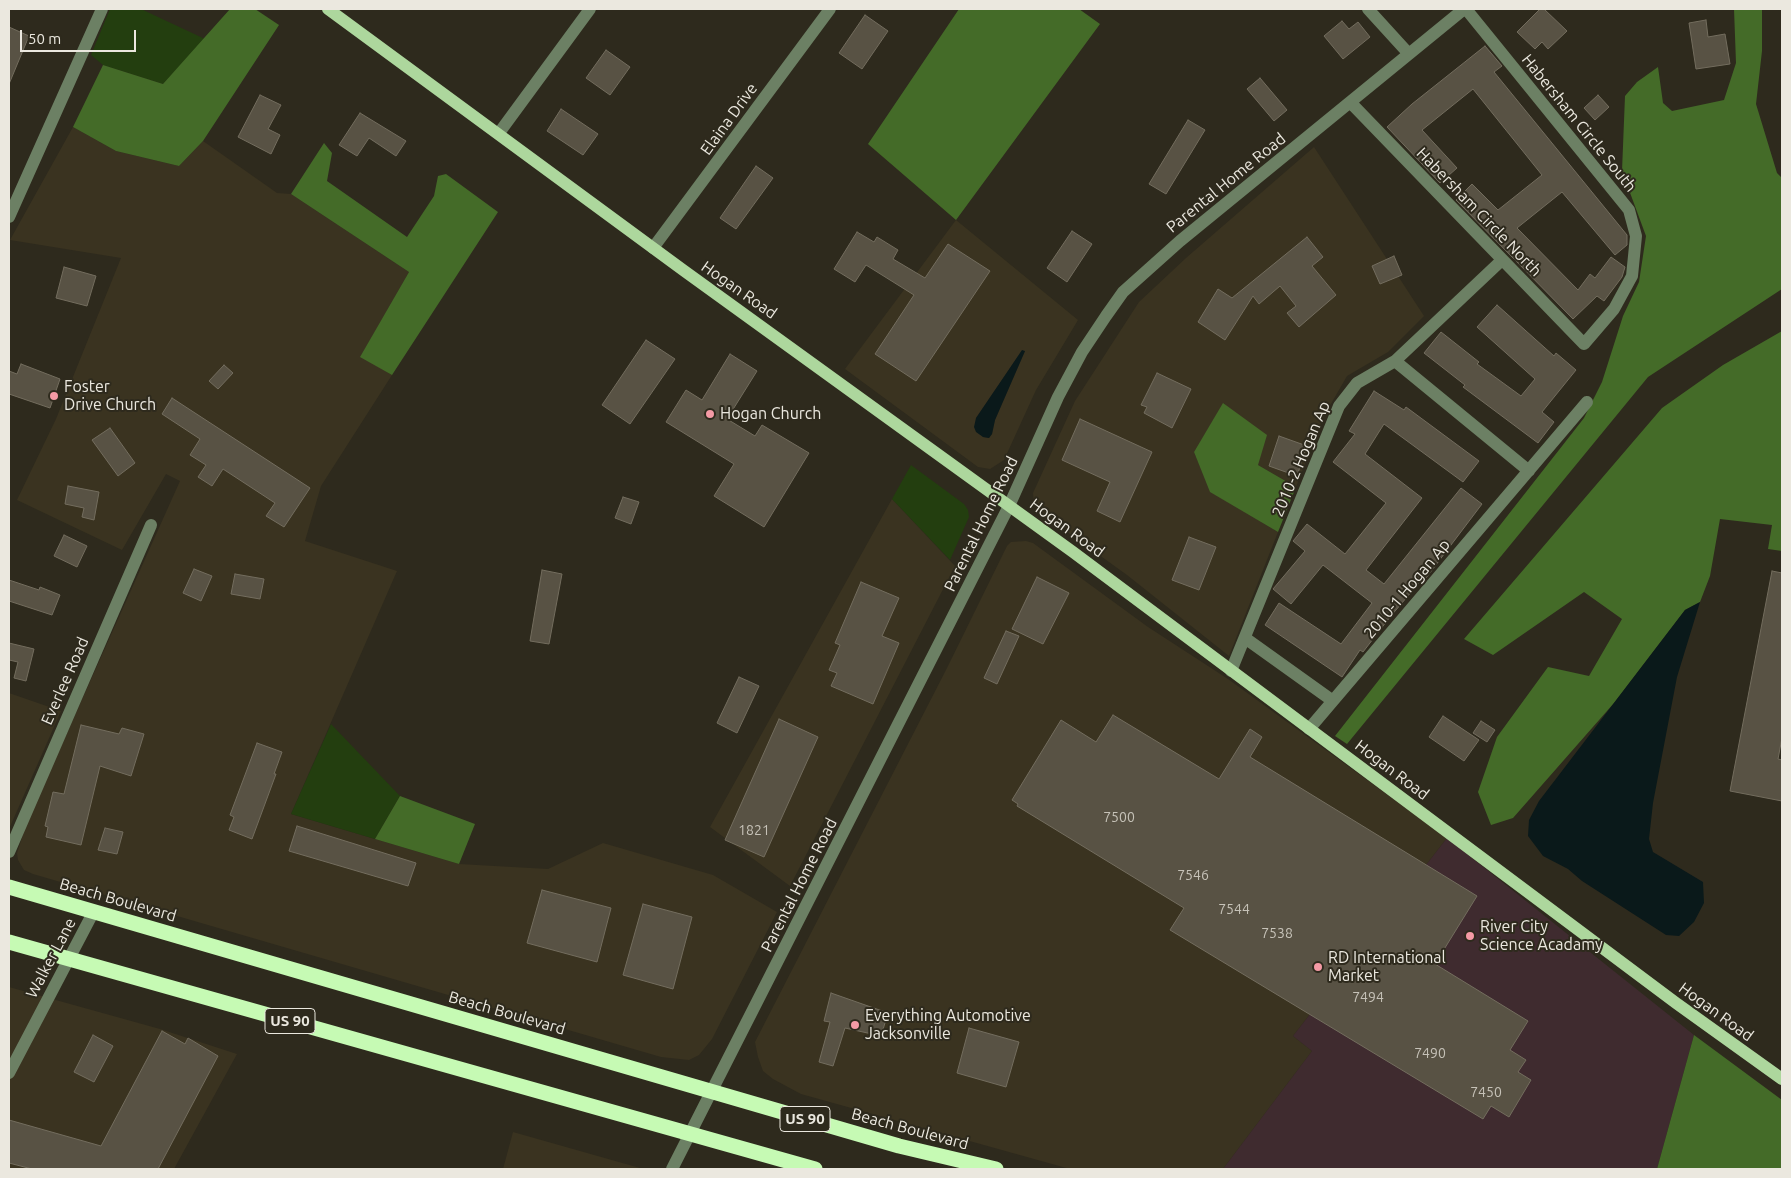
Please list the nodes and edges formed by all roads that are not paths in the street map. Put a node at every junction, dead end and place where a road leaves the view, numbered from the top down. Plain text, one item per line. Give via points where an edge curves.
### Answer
1 (102, 9) edge
2 (328, 9) edge
3 (590, 9) edge
4 (830, 9) edge
5 (1368, 9) edge
6 (1465, 9) edge
7 (1409, 54) junction
8 (1350, 102) junction
9 (499, 133) junction
10 (9, 217) edge
11 (653, 248) junction
12 (1502, 260) junction
13 (1584, 344) joint
14 (1395, 362) junction
15 (1586, 402) dead end
16 (1529, 471) junction
17 (1009, 506) junction
18 (152, 525) dead end
19 (1245, 638) junction
20 (1231, 672) junction
21 (1332, 701) junction
22 (1309, 729) junction
23 (9, 852) edge
24 (9, 887) edge
25 (94, 911) junction
26 (9, 942) edge
27 (68, 959) junction
28 (9, 1073) edge
29 (1782, 1079) edge
30 (712, 1092) junction
31 (690, 1134) junction
32 (899, 1146) junction
33 (672, 1169) edge
34 (816, 1169) edge
35 (970, 1169) edge
36 (996, 1169) edge

1 - 10 street
2 - 9 main road, Hogan Road
3 - 9 street
4 - 11 street, Elaina Drive
5 - 7 street
6 - 7 street, Parental Home Road
6 - 13 street, Habersham Circle South via 1629,210 1636,236 1632,276 1614,309
7 - 8 street, Parental Home Road
8 - 12 street, Habersham Circle North
8 - 17 street, Parental Home Road via 1180,241 1123,292 1082,352 1058,397
9 - 11 main road, Hogan Road
11 - 17 main road, Hogan Road
12 - 13 street, Habersham Circle North
12 - 14 street, 2010-2 Hogan Ap
14 - 16 street
14 - 19 street, 2010-2 Hogan Ap via 1357,383 1339,406
15 - 16 street, 2010-1 Hogan Ap
16 - 21 street, 2010-1 Hogan Ap
17 - 20 main road, Hogan Road
17 - 30 street, Parental Home Road
18 - 23 street, Everlee Road
19 - 20 street, 2010-2 Hogan Ap
19 - 21 street
20 - 22 main road, Hogan Road
21 - 22 street, 2010-1 Hogan Ap
22 - 29 main road, Hogan Road
24 - 25 highway, Beach Boulevard / US 90
25 - 27 street, Walker Lane
25 - 30 highway, Beach Boulevard / US 90
26 - 27 highway, US 90
27 - 28 street, Walker Lane
27 - 31 highway, US 90
30 - 31 street, Parental Home Road
30 - 32 highway, Beach Boulevard / US 90
31 - 33 street, Parental Home Road
31 - 34 highway, US 90
32 - 35 highway
32 - 36 highway, Beach Boulevard / US 90

